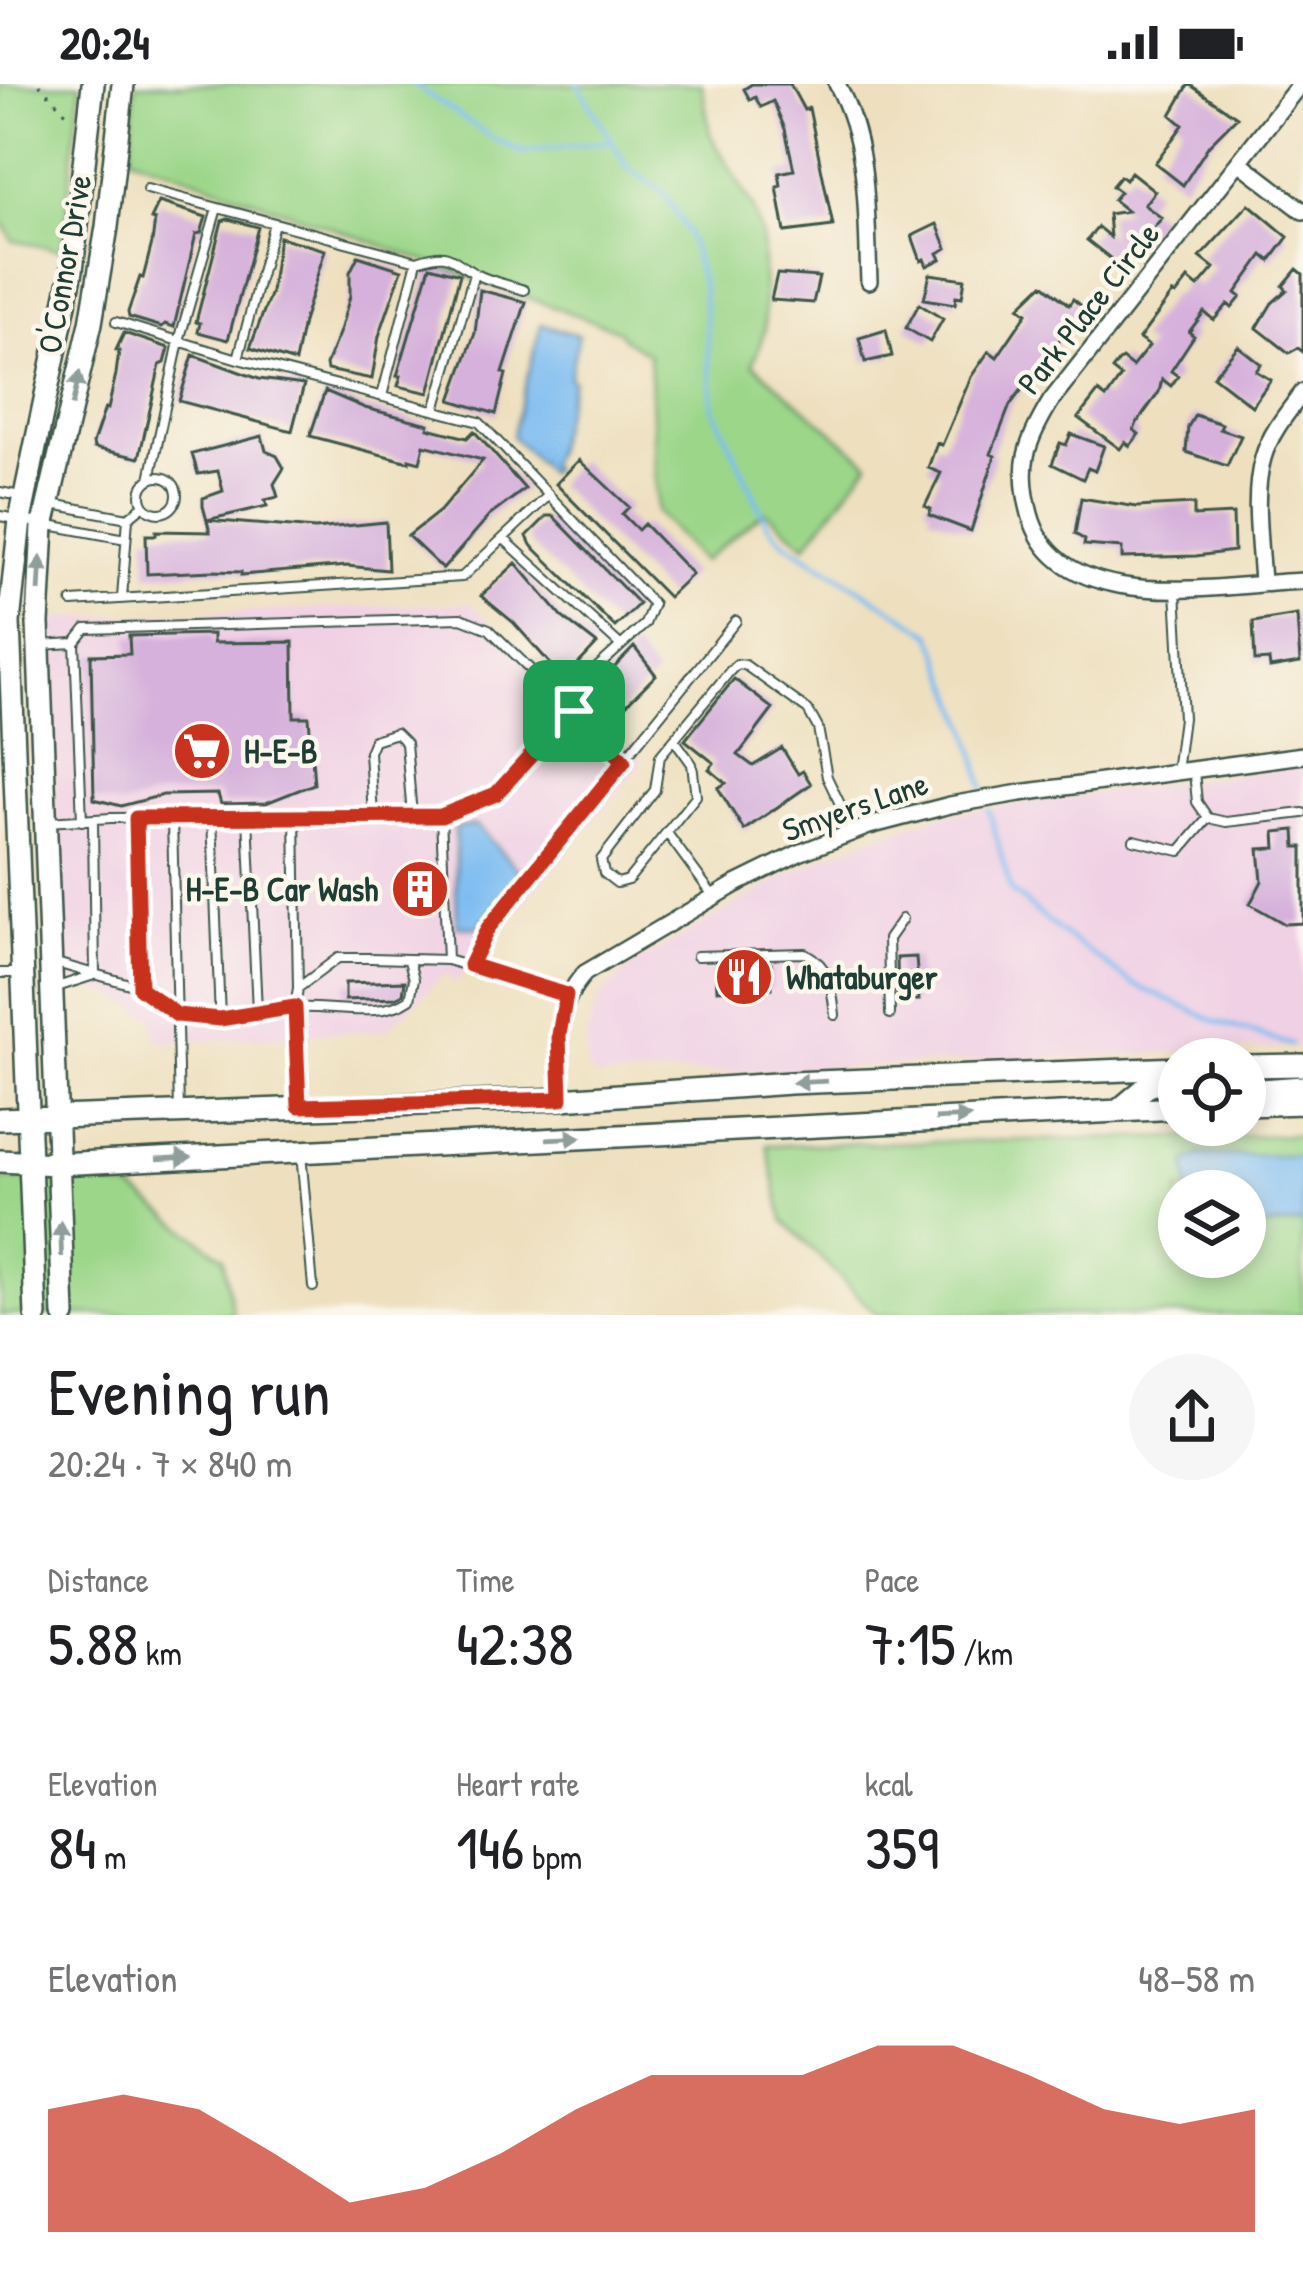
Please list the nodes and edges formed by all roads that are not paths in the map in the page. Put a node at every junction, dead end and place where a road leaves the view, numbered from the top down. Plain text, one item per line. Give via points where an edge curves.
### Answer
1 (93, 84) edge
2 (123, 84) edge
3 (837, 84) edge
4 (1300, 84) edge
5 (1239, 162) junction
6 (146, 189) dead end
7 (217, 208) junction
8 (1303, 211) edge
9 (274, 223) junction
10 (417, 261) junction
11 (474, 274) junction
12 (868, 281) dead end
13 (524, 290) dead end
14 (116, 322) dead end
15 (179, 341) junction
16 (238, 359) junction
17 (1303, 392) edge
18 (382, 396) junction
19 (435, 410) junction
20 (150, 479) junction
21 (0, 492) edge
22 (549, 495) junction
23 (50, 503) junction
24 (144, 505) junction
25 (15, 511) edge
26 (128, 518) junction
27 (43, 526) junction
28 (126, 539) junction
29 (504, 539) junction
30 (1303, 581) edge
31 (1262, 583) junction
32 (1176, 589) junction
33 (122, 598) junction
34 (72, 602) dead end
35 (736, 621) dead end
36 (9, 636) junction
37 (75, 643) junction
38 (619, 644) junction
39 (38, 646) junction
40 (4, 680) edge
41 (579, 684) dead end
42 (573, 709) junction
43 (674, 739) junction
44 (1303, 755) edge
45 (624, 761) junction
46 (1193, 771) junction
47 (1175, 773) junction
48 (1303, 812) edge
49 (373, 816) junction
50 (412, 816) junction
51 (441, 816) junction
52 (212, 817) junction
53 (248, 817) junction
54 (295, 817) junction
55 (136, 818) junction
56 (172, 818) junction
57 (1208, 818) junction
58 (44, 822) junction
59 (87, 822) junction
60 (7, 823) edge
61 (853, 832) junction
62 (667, 833) junction
63 (1134, 840) dead end
64 (714, 897) junction
65 (10, 910) edge
66 (902, 920) dead end
67 (49, 928) junction
68 (49, 956) junction
69 (697, 956) dead end
70 (447, 960) junction
71 (409, 961) junction
72 (470, 965) junction
73 (23, 973) junction
74 (0, 974) edge
75 (95, 974) junction
76 (140, 988) junction
77 (298, 988) junction
78 (50, 991) junction
79 (566, 995) junction
80 (295, 1007) junction
81 (257, 1011) junction
82 (890, 1014) dead end
83 (177, 1015) junction
84 (835, 1015) dead end
85 (220, 1019) junction
86 (1158, 1069) edge
87 (1303, 1069) edge
88 (1266, 1070) edge
89 (1158, 1084) edge
90 (1303, 1087) edge
91 (1266, 1089) edge
92 (561, 1099) junction
93 (1303, 1103) edge
94 (1266, 1104) edge
95 (299, 1106) junction
96 (1158, 1109) edge
97 (1119, 1110) junction
98 (179, 1113) junction
99 (56, 1117) junction
100 (0, 1119) edge
101 (29, 1119) junction
102 (301, 1151) junction
103 (0, 1161) edge
104 (30, 1162) junction
105 (58, 1164) junction
106 (313, 1287) dead end
107 (36, 1315) edge
108 (64, 1315) edge

1 - 25 main road, O'Connor Drive via 72,270
23 -> 2 main road, O'Connor Drive via 91,322
3 - 12 street via 861,146
4 - 5 street, Park Place Circle
5 - 8 street
5 - 32 street, Park Place Circle via 1028,438 1022,483 1052,554 1109,586
6 - 7 lane
7 - 9 lane
7 - 15 lane
9 - 10 lane
9 - 16 lane
10 - 11 lane via 438,254
10 - 18 lane
11 - 13 lane
11 - 19 lane
14 - 15 lane
15 - 16 lane
15 - 20 lane
16 - 18 lane
17 - 31 street via 1263,458
18 - 19 lane
19 - 22 lane via 479,422
20 - 24 lane
20 - 24 lane via 172,482 177,499 160,513
21 - 25 lane
22 - 29 lane
22 - 38 lane via 653,604 645,624
23 - 25 lane
23 - 26 lane
23 - 27 main road, O'Connor Drive
24 - 26 lane
25 - 27 lane
25 - 36 main road, O'Connor Drive
26 - 28 lane
27 - 28 lane
39 -> 27 main road, O'Connor Drive
28 - 33 lane
29 - 33 lane via 462,577
29 - 38 lane
30 - 31 street, Park Place Circle
31 - 32 street, Park Place Circle
32 - 47 lane via 1183,718
33 - 34 lane
35 - 45 lane
36 - 40 main road, O'Connor Drive
36 - 58 main road via 26,800
37 - 39 lane
37 - 42 lane via 86,629 461,618 489,629
37 - 59 lane
38 - 41 lane
39 - 58 main road, O'Connor Drive
40 - 60 main road, O'Connor Drive
42 - 45 lane
42 - 51 lane via 496,794
43 - 61 lane via 737,664 745,665 808,710 826,777
43 - 62 lane via 692,764 696,796
43 - 62 lane via 660,756 655,790 601,860 604,873 628,880
44 - 46 street, Smyers Lane
45 - 72 lane via 488,928
46 - 47 street, Smyers Lane
46 - 57 lane
47 - 61 street, Smyers Lane via 950,805
48 - 57 lane
49 - 50 lane
49 - 50 lane via 369,752 387,733 406,742
49 - 54 lane
50 - 51 lane
51 - 70 lane
52 - 53 lane
52 - 56 lane
52 - 85 lane
53 - 54 lane
53 - 81 lane
54 - 77 lane
55 - 56 lane
55 - 59 lane
55 - 76 lane
56 - 83 lane
57 - 63 lane via 1180,851
58 - 59 lane
58 - 67 main road, O'Connor Drive
59 - 75 lane
60 - 65 main road, O'Connor Drive
60 - 67 main road via 31,831
61 - 64 street, Smyers Lane
62 - 64 lane
64 - 79 street, Smyers Lane via 601,962
65 - 73 main road, O'Connor Drive
66 - 82 lane via 888,939
67 - 68 main road, O'Connor Drive
68 - 75 lane
68 - 78 main road, O'Connor Drive
69 - 84 lane via 805,953 828,974
70 - 71 lane
70 - 72 lane
71 - 77 lane via 338,958
71 - 80 lane via 414,979 401,1005
72 - 79 lane
73 - 74 lane
73 - 101 main road, O'Connor Drive
75 - 76 lane
75 - 78 lane
76 - 83 lane
77 - 80 lane
78 - 99 main road, O'Connor Drive
79 - 92 street
80 - 81 lane
80 - 95 lane
81 - 85 lane
83 - 85 lane
83 - 98 lane
86 -> 92 main road
87 - 88 main road
89 - 97 main road
90 - 91 main road
92 - 95 main road
93 - 94 main road
95 - 98 main road
96 - 97 main road
102 -> 97 main road
98 - 99 main road
99 - 101 main road
99 - 105 main road, O'Connor Drive
100 - 101 main road
101 - 104 main road, O'Connor Drive
105 -> 102 main road
102 - 106 lane
103 - 104 main road
104 - 105 main road
104 - 107 main road, O'Connor Drive
108 -> 105 main road, O'Connor Drive

